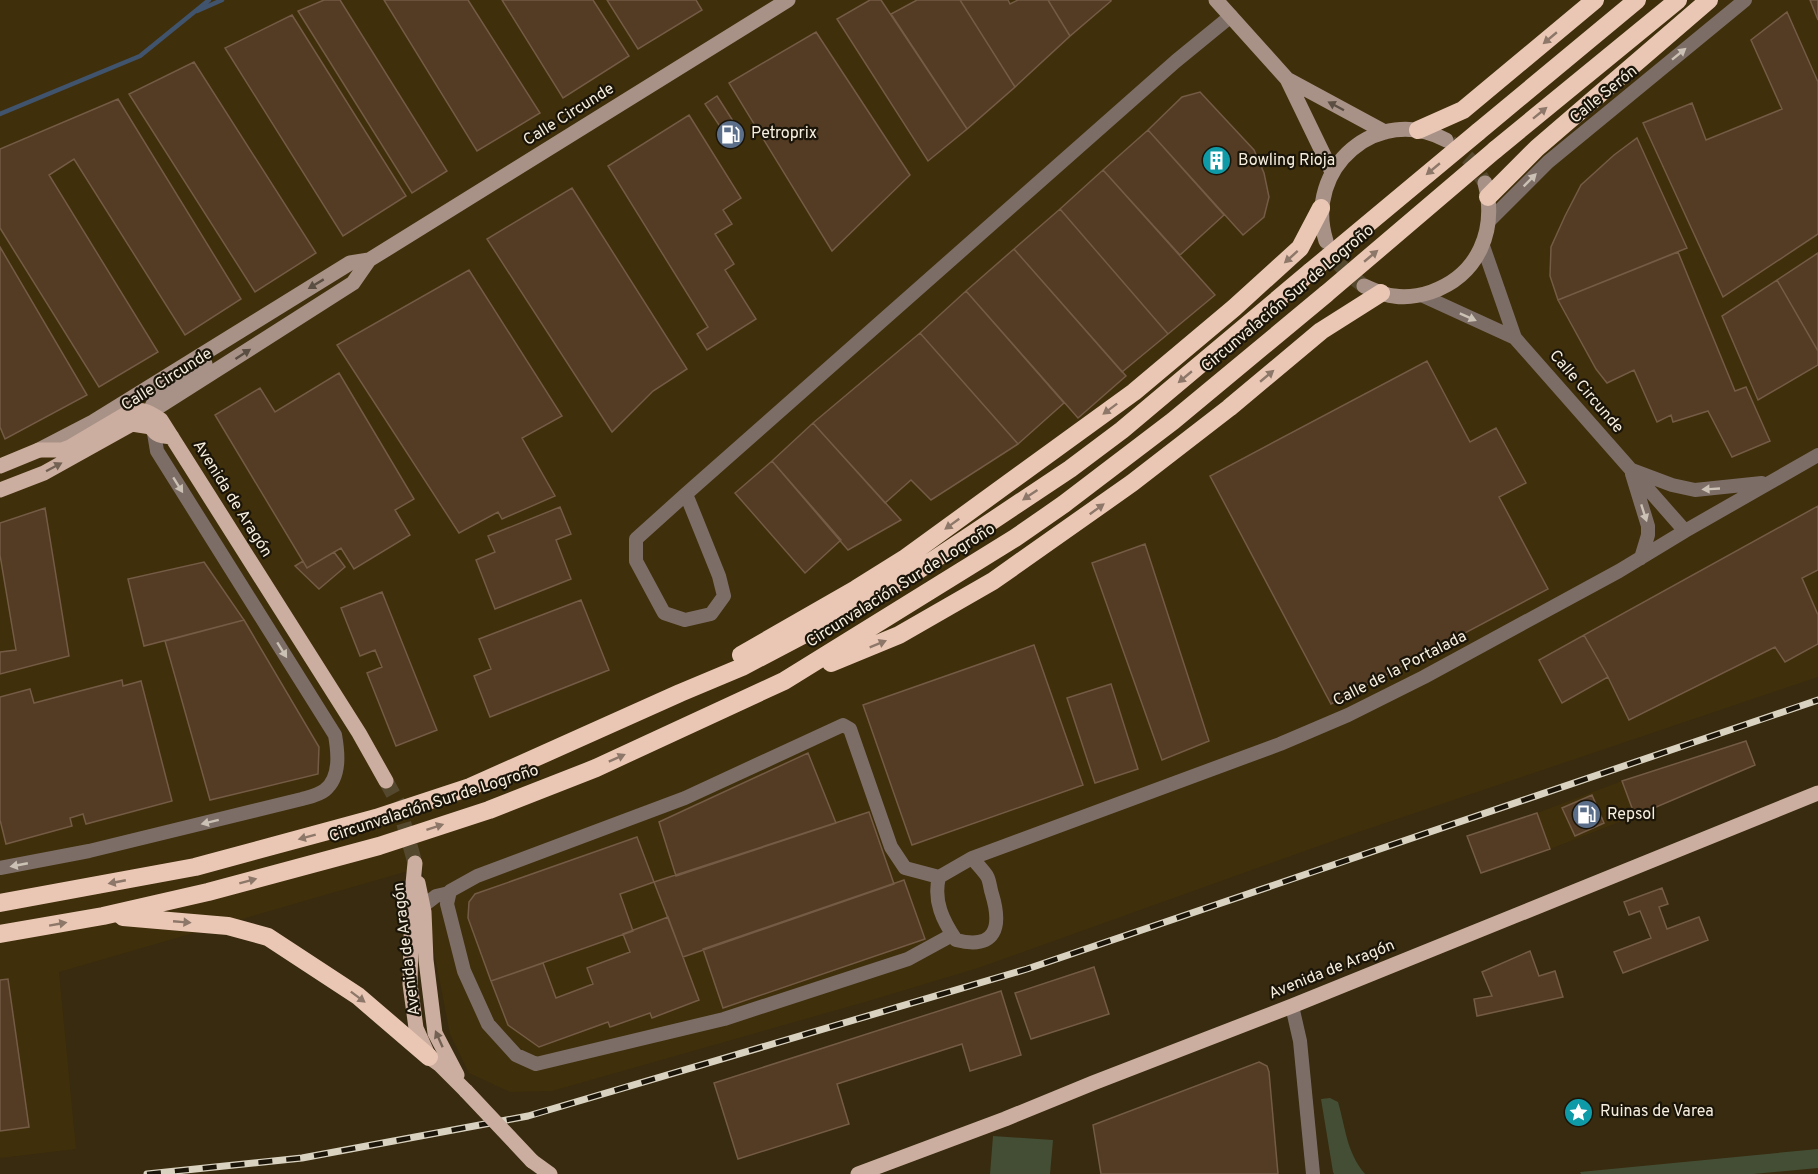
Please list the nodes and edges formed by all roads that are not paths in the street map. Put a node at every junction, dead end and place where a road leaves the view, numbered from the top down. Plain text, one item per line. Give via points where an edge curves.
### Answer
1 (788, 0) edge
2 (1216, 0) edge
3 (1595, 0) edge
4 (1637, 0) edge
5 (1678, 0) edge
6 (1709, 0) edge
7 (1745, 0) edge
8 (1231, 16) junction
9 (1287, 80) junction
10 (1418, 130) junction
11 (1385, 132) junction
12 (1446, 140) tunnel mouth
13 (1332, 172) junction
14 (1486, 190) joint
15 (1321, 208) junction
16 (1489, 222) junction
17 (1326, 241) tunnel mouth
18 (1483, 246) junction
19 (369, 260) junction
20 (1364, 286) tunnel mouth
21 (1381, 293) junction
22 (1421, 295) junction
23 (232, 336) junction
24 (1515, 338) junction
25 (148, 422) junction
26 (39, 450) junction
27 (1818, 455) edge
28 (0, 466) edge
29 (1630, 469) junction
30 (1769, 483) junction
31 (0, 490) edge
32 (686, 494) junction
33 (1685, 531) junction
34 (1641, 558) junction
35 (784, 681) junction
36 (680, 693) junction
37 (386, 781) tunnel mouth
38 (1818, 793) edge
39 (972, 858) junction
40 (0, 868) edge
41 (939, 877) junction
42 (449, 893) junction
43 (0, 903) edge
44 (423, 906) junction
45 (103, 916) junction
46 (0, 934) edge
47 (952, 935) junction
48 (1292, 1006) junction
49 (429, 1057) junction
50 (465, 1090) junction
51 (550, 1174) edge
52 (858, 1174) edge
53 (1313, 1174) edge

1 - 19 main road, Calle Circunde
2 - 8 main road
3 -> 10 highway via 1463,110
4 -> 36 highway, Circunvalación Sur de Logroño, bridge via 1070,469 858,606 742,667
35 -> 5 highway, Circunvalación Sur de Logroño, bridge via 1015,538 1173,421
6 - 14 highway
16 -> 7 street, Calle Serón via 1548,162
8 - 9 main road
8 - 32 street
11 -> 9 main road
9 - 13 main road
10 - 11 main road
10 - 12 main road
11 - 13 main road via 1364,140
13 - 15 main road
14 - 16 main road
15 - 17 main road
15 -> 36 highway via 1300,249 1134,392 904,559
16 - 18 main road
18 - 22 main road via 1468,269 1447,286
18 - 24 street, Calle Circunde
19 -> 23 main road, Calle Circunde via 350,263
25 -> 19 main road, Calle Circunde via 168,402 353,283
20 - 21 main road
21 - 22 main road
35 -> 21 highway via 899,635 993,581 1132,483 1321,331
22 -> 24 street, Calle Circunde
23 - 25 main road via 210,360 157,396
23 - 26 main road, Calle Circunde via 93,422
24 - 29 street, Calle Circunde
25 - 26 main road via 138,409 70,447
31 -> 25 main road, Calle Circunde
25 - 37 main road, Avenida de Aragón via 172,437
25 -> 40 street via 157,451 335,735 339,757 334,776 325,790 302,799 89,851
26 - 28 main road, Calle Circunde
27 - 30 street, Calle de la Portalada
30 -> 29 street, Calle Circunde via 1695,490
29 - 33 street, Calle Circunde
29 -> 34 street, Calle Circunde via 1648,525
30 - 33 street, Calle de la Portalada
32 - 32 street via 636,539 636,561 664,613 685,620 711,614 724,596 720,576
33 - 34 street, Calle de la Portalada
34 - 39 street, Calle de la Portalada via 1348,715
45 -> 35 highway, Circunvalación Sur de Logroño via 347,855 489,810 596,768
36 -> 43 highway, Circunvalación Sur de Logroño via 470,787 376,818 195,867
38 - 48 main road, Avenida de Aragón
39 - 41 street, Calle de la Portalada
39 - 47 street via 988,877 998,920 993,933 983,942 967,943
41 - 42 street via 905,868 891,847 850,729 843,725 685,798 477,876
41 - 47 street via 938,906
42 - 44 street via 436,896
42 - 47 street via 447,904 464,971 488,1024 516,1055 536,1064 724,1019 908,959
44 - 49 main road, Avenida de Aragón via 415,863 410,984 416,1028
50 -> 44 main road, Avenida de Aragón via 435,1033
46 -> 45 highway, Circunvalación Sur de Logroño
45 -> 49 highway via 228,926 268,936 358,996
48 - 52 main road, Avenida de Aragón
48 - 53 street via 1300,1041
49 - 50 main road, Avenida de Aragón
50 - 51 main road, Avenida de Aragón, bridge via 532,1161

